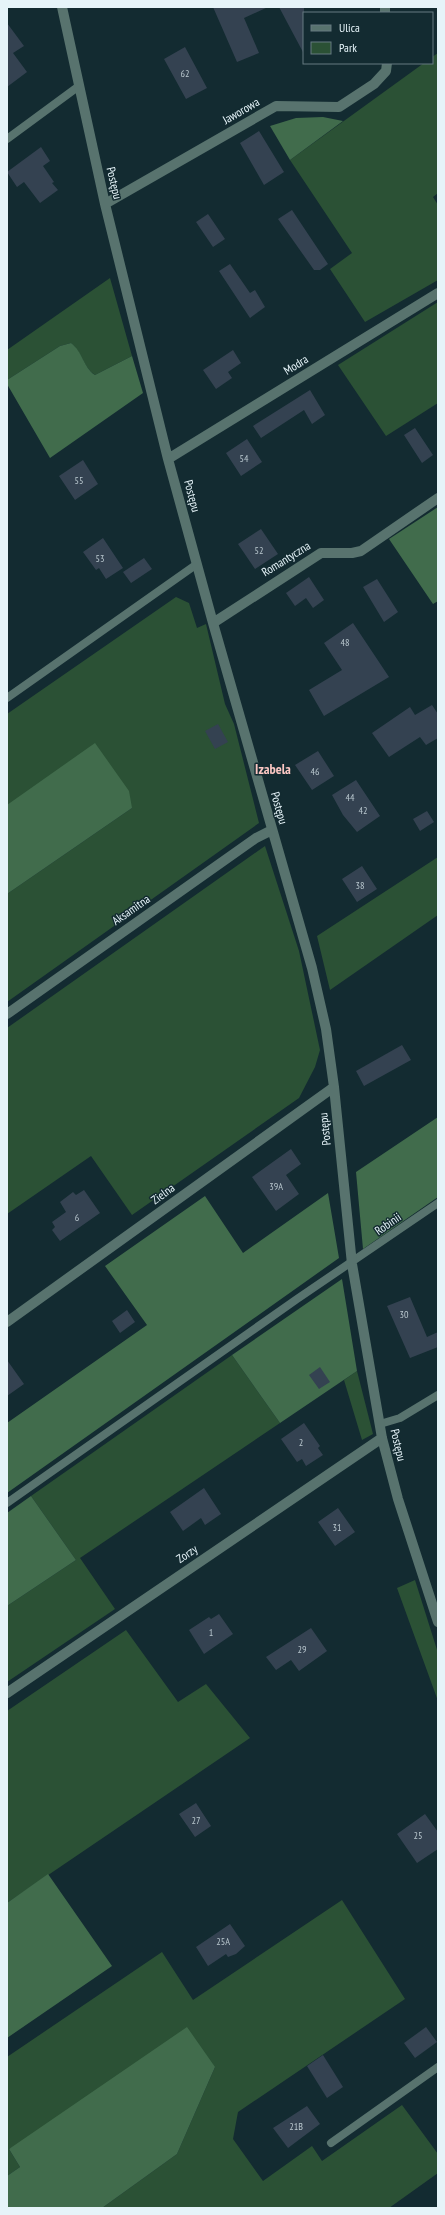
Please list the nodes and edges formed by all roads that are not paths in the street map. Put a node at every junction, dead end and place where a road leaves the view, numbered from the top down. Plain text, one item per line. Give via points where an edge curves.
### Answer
1 (62, 7) edge
2 (388, 64) edge
3 (79, 86) junction
4 (7, 138) edge
5 (105, 204) junction
6 (438, 293) edge
7 (168, 459) junction
8 (438, 498) edge
9 (197, 564) junction
10 (213, 623) junction
11 (7, 698) edge
12 (272, 830) junction
13 (7, 1014) edge
14 (334, 1087) junction
15 (438, 1203) edge
16 (352, 1264) junction
17 (7, 1322) edge
18 (438, 1395) edge
19 (380, 1424) junction
20 (382, 1438) junction
21 (7, 1503) edge
22 (435, 1603) edge
23 (438, 1622) edge
24 (7, 1693) edge
25 (438, 2067) edge
26 (331, 2143) dead end

1 - 3 street, Postępu
2 - 5 street, Jaworowa via 386,71 374,84 339,107 276,106
3 - 4 lane
3 - 5 street, Postępu
5 - 7 street, Postępu
6 - 7 street, Modra
7 - 9 street, Postępu
8 - 10 street, Romantyczna via 361,551 321,553
9 - 10 street, Postępu
9 - 11 lane
10 - 12 street, Postępu
12 - 13 street, Aksamitna via 256,838
12 - 14 street, Postępu via 312,968 326,1029
14 - 16 street, Postępu
14 - 17 street, Zielna
15 - 16 lane, Robinii
16 - 19 street, Postępu
16 - 21 lane, Robinii via 297,1299
18 - 19 lane via 400,1418
19 - 20 street, Postępu
20 - 22 street, Postępu via 398,1499
20 - 24 street, Zorzy
22 - 23 street, Postępu
25 - 26 lane

